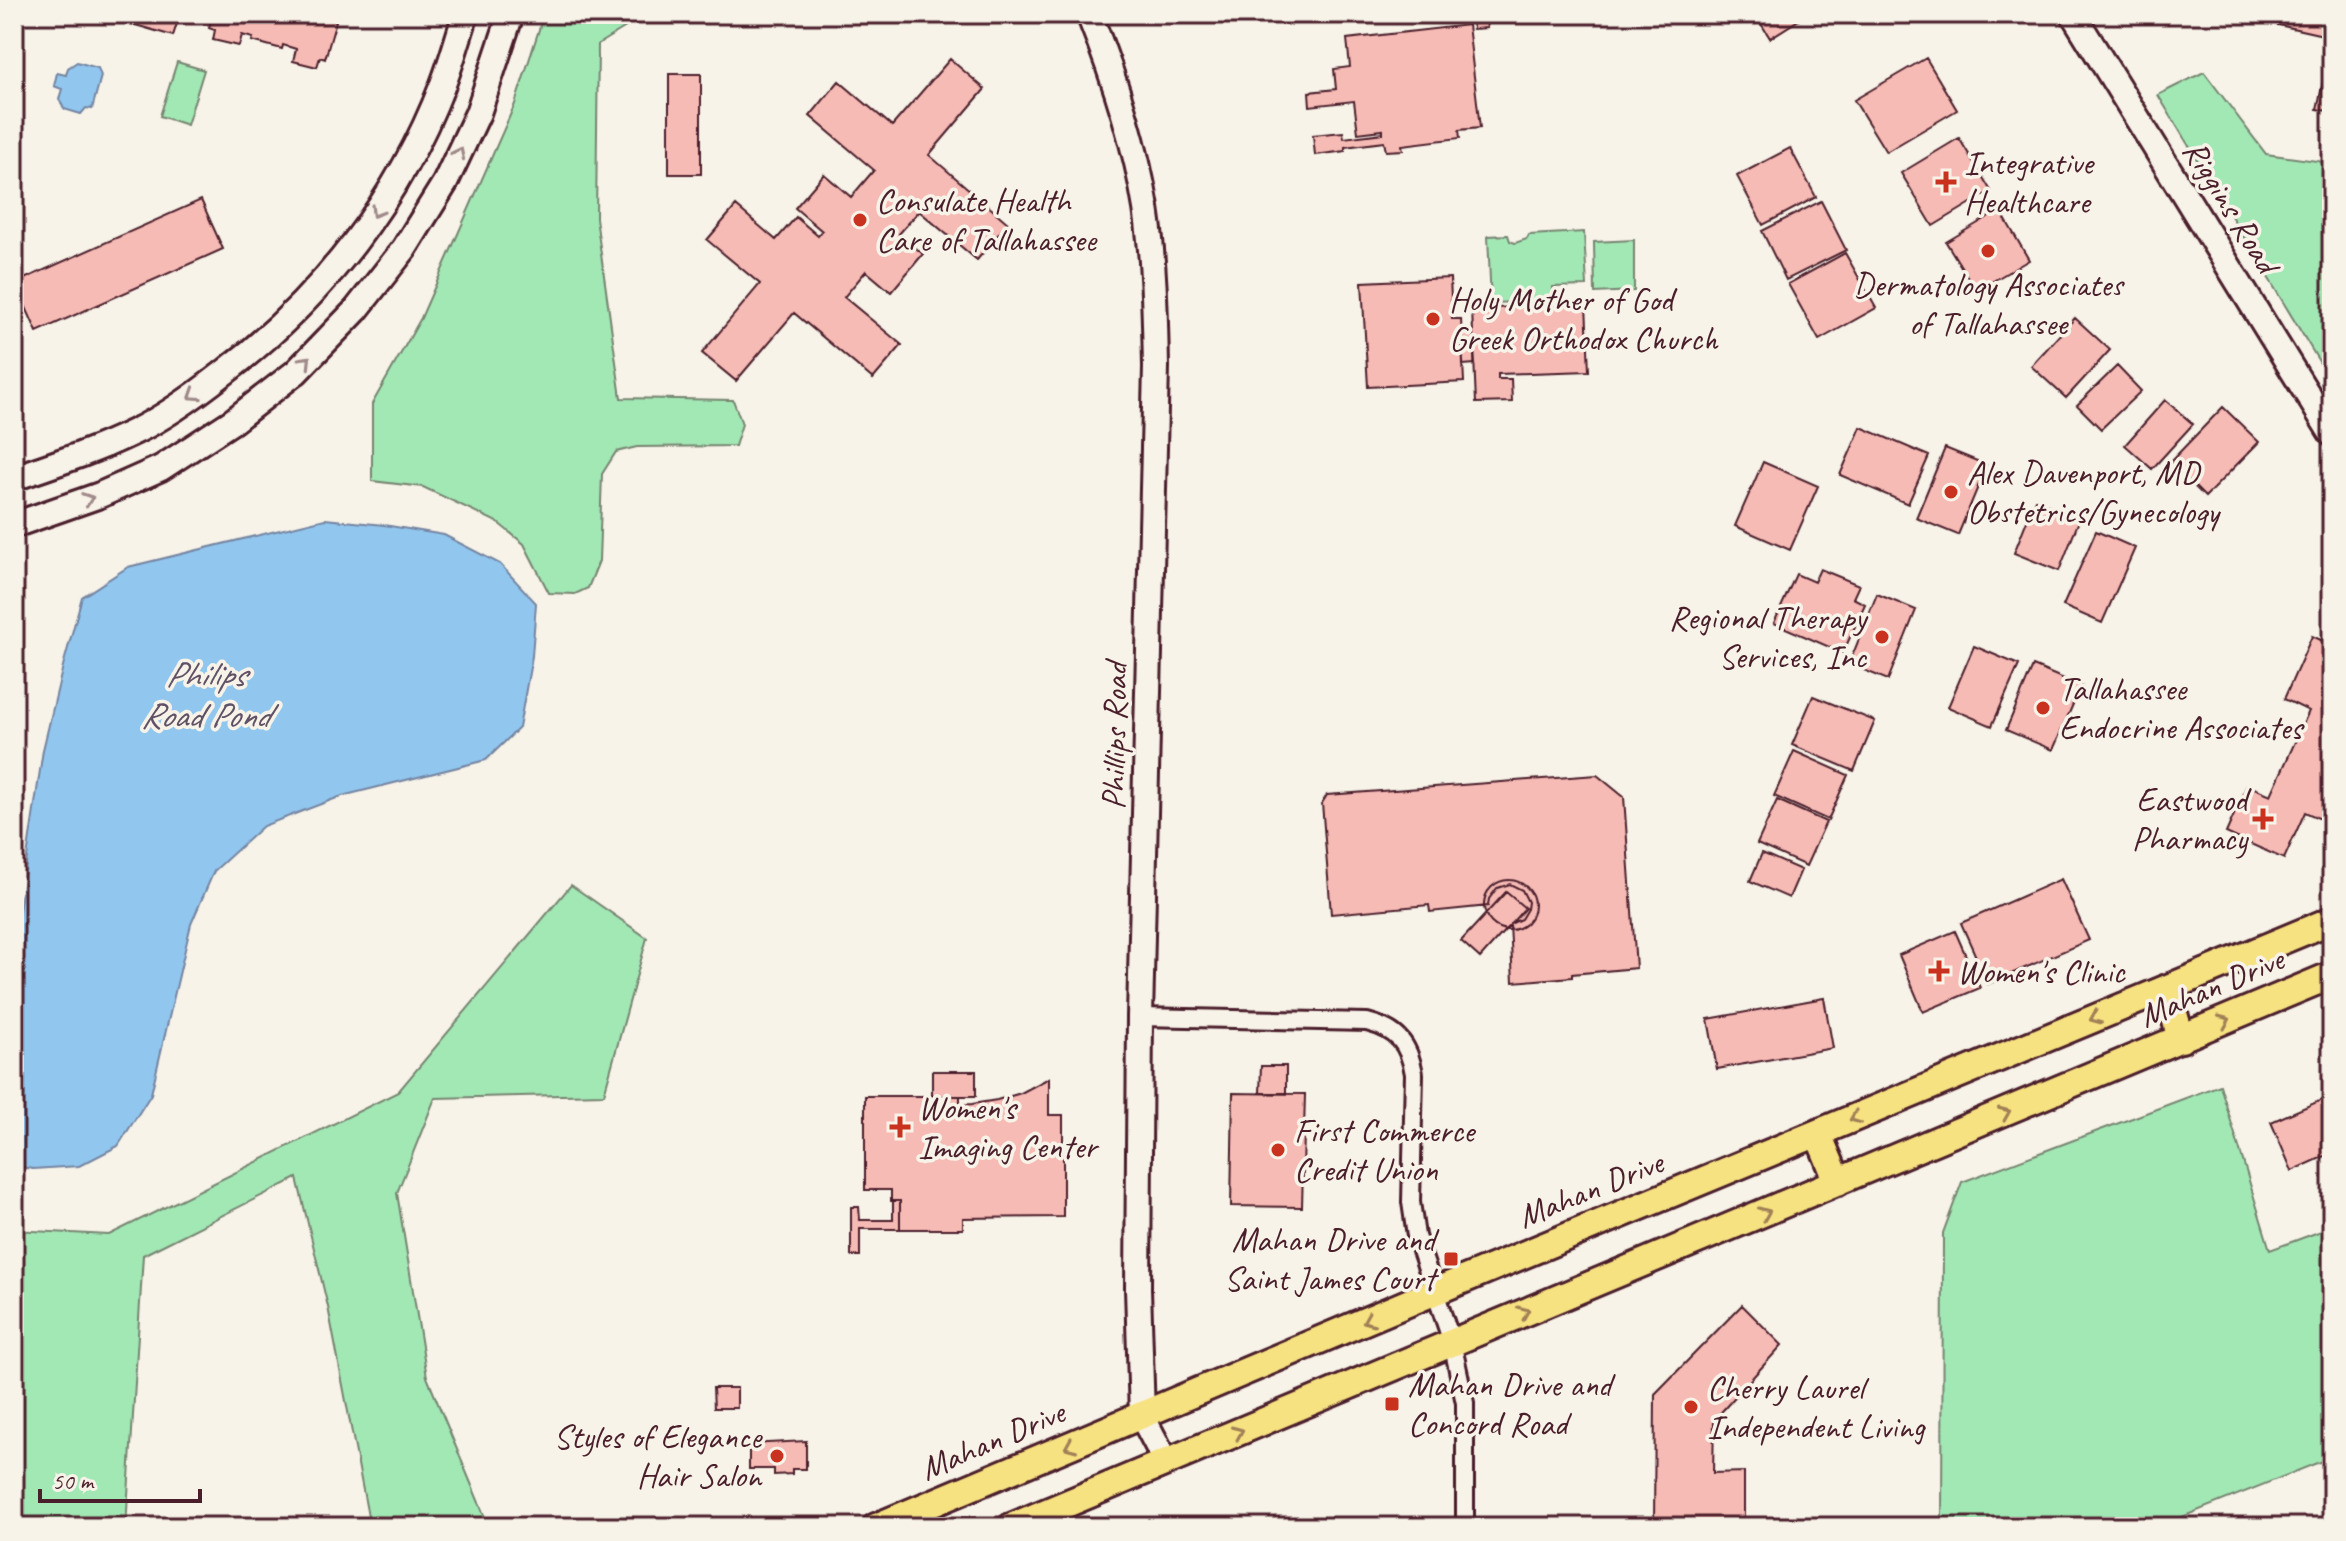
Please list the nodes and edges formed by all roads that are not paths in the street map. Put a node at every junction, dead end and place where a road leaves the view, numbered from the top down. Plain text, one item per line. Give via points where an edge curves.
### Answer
1 (466, 14) edge
2 (511, 14) edge
3 (1089, 14) edge
4 (2073, 14) edge
5 (2332, 434) edge
6 (14, 478) edge
7 (14, 525) edge
8 (2332, 920) edge
9 (2332, 975) edge
10 (2167, 988) junction
11 (1140, 1017) junction
12 (2181, 1039) junction
13 (1818, 1134) junction
14 (1838, 1182) junction
15 (1436, 1291) junction
16 (1452, 1342) junction
17 (1142, 1416) junction
18 (1166, 1462) junction
19 (876, 1527) edge
20 (1011, 1527) edge
21 (1465, 1527) edge

1 -> 6 street via 443,84 406,163 366,228 317,289 263,343 201,391 136,431
7 -> 2 street via 161,468 296,372 404,249 445,183 478,113
3 - 11 street, Phillips Road via 1132,138 1146,209 1154,297
4 - 5 street, Riggins Road
8 - 10 main road, Mahan Drive
12 -> 9 main road, Mahan Drive
10 - 12 main road
10 -> 13 main road, Mahan Drive
11 - 15 street via 1367,1022 1402,1041 1414,1074 1411,1202 1416,1236
11 - 17 street, Phillips Road
14 -> 12 main road, Mahan Drive
13 - 14 main road
13 - 15 main road, Mahan Drive
16 -> 14 main road, Mahan Drive
15 - 16 street
15 -> 17 main road, Mahan Drive
18 -> 16 main road, Mahan Drive
16 - 21 street via 1465,1403
17 - 18 street, Phillips Road
17 -> 19 main road, Mahan Drive
18 - 20 main road, Mahan Drive

